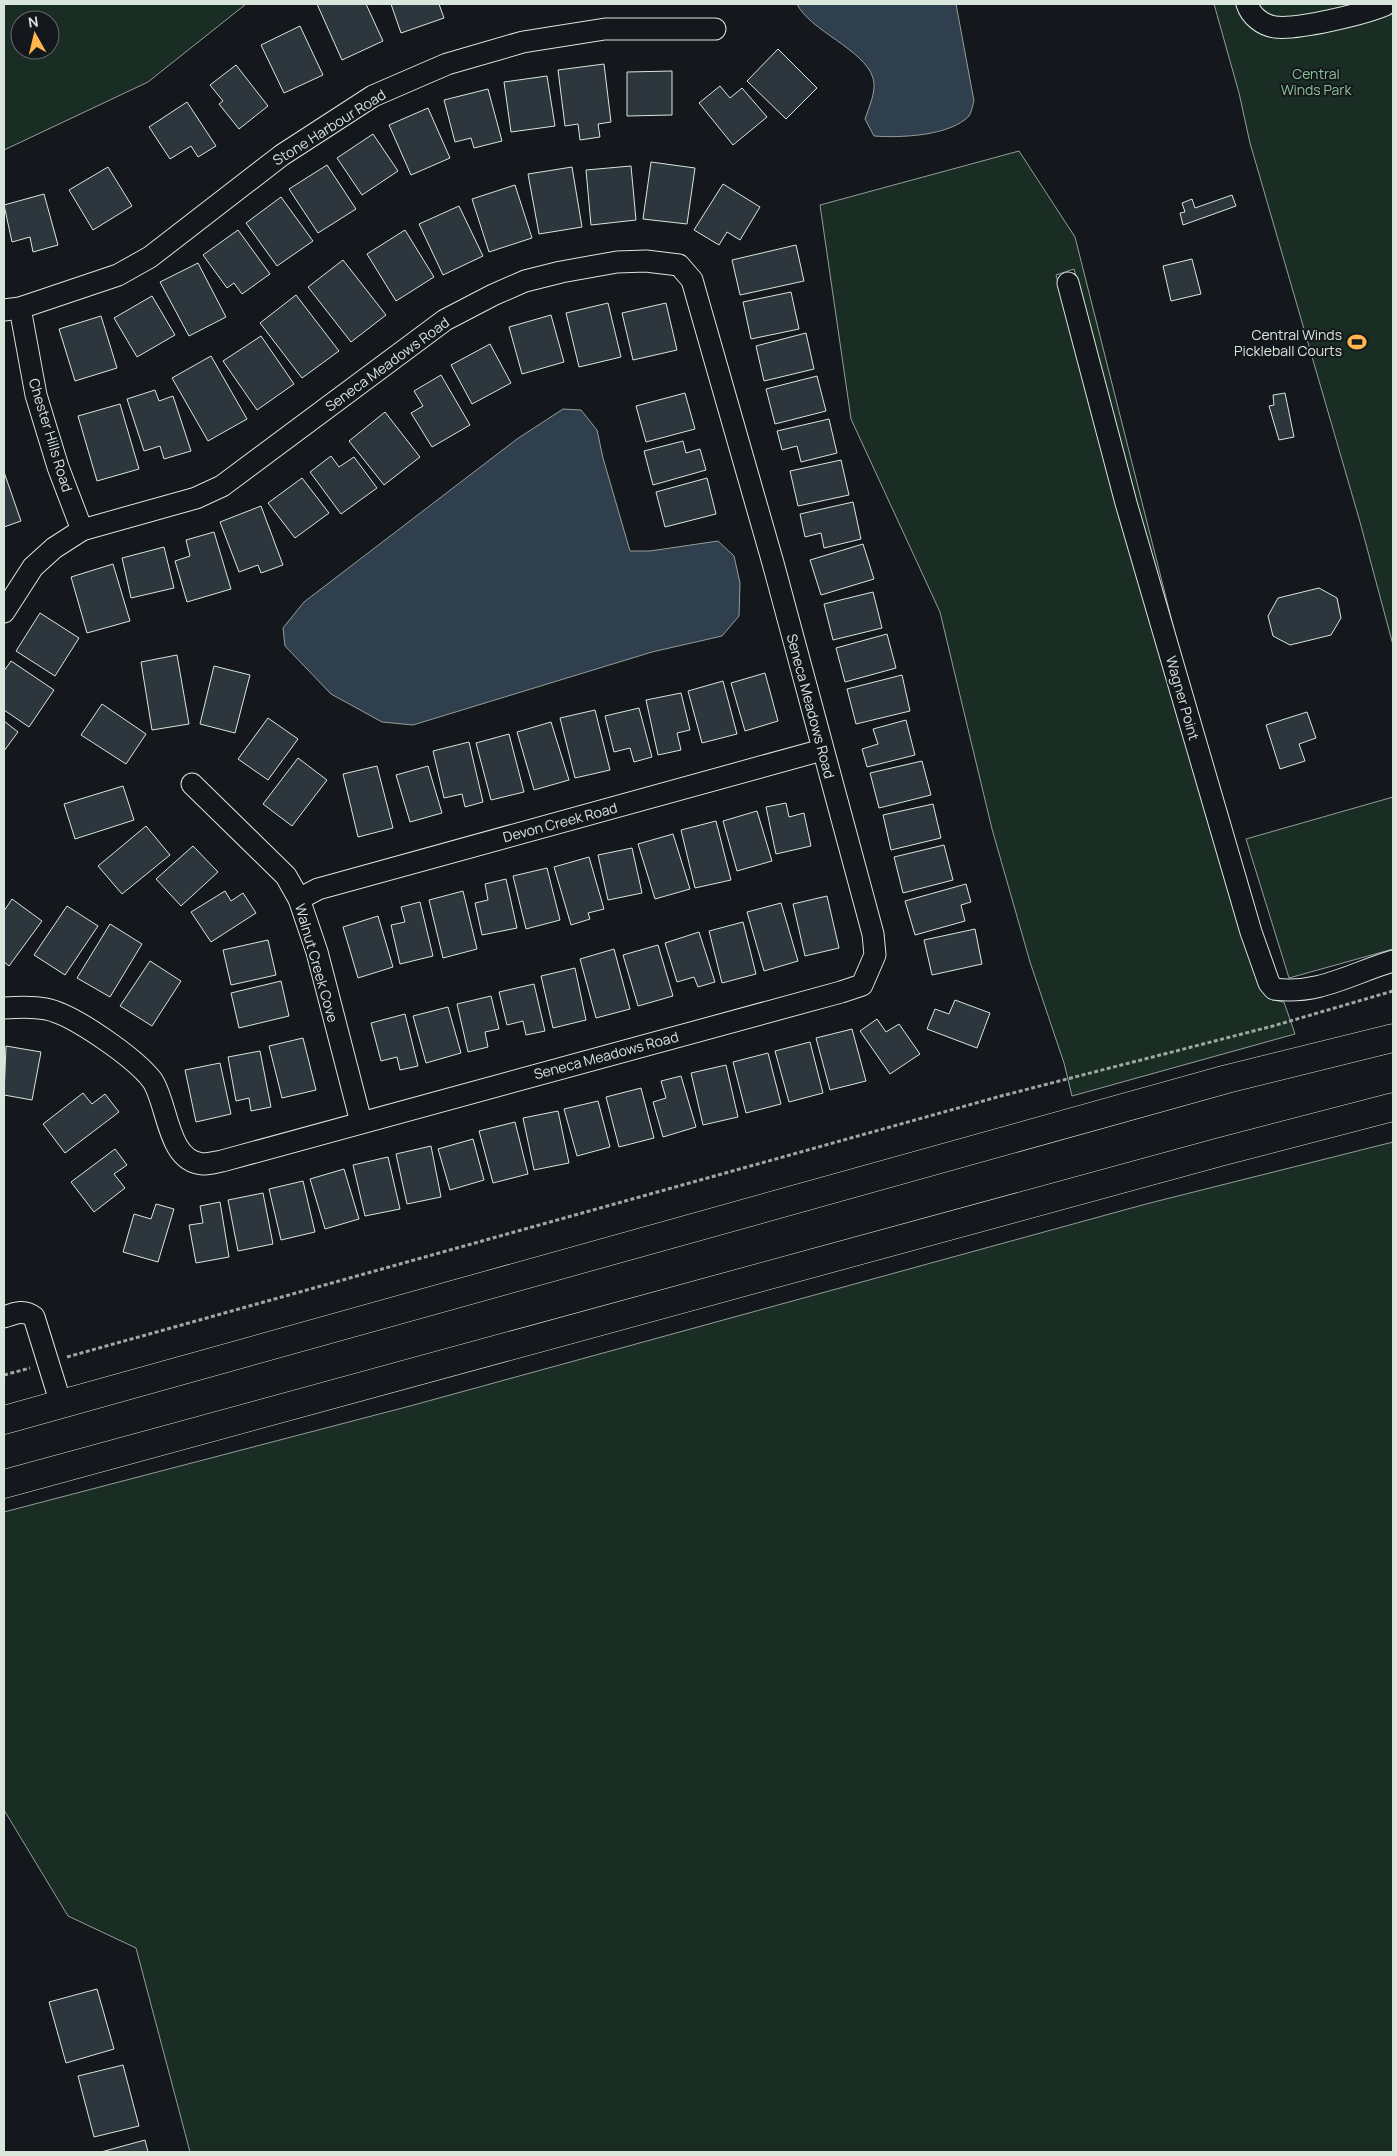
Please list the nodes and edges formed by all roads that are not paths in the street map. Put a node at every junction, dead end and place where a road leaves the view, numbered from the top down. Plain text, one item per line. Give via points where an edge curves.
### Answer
1 (1247, 4) edge
2 (1388, 9) edge
3 (715, 29) dead end
4 (1068, 283) dead end
5 (12, 309) edge
6 (82, 530) junction
7 (4, 612) edge
8 (822, 750) junction
9 (192, 784) dead end
10 (299, 899) junction
11 (1393, 961) edge
12 (4, 1008) edge
13 (1393, 1038) edge
14 (1393, 1107) edge
15 (361, 1122) junction
16 (4, 1317) edge
17 (61, 1404) junction
18 (4, 1420) edge
19 (4, 1484) edge

1 - 2 street via 1258,20 1275,27
3 - 5 street, Stone Harbour Road via 605,29 522,42 447,64 373,96 282,155 150,256 118,274
4 - 11 street, Wagner Point via 1126,502 1251,932 1269,983 1274,989 1303,991
5 - 6 street, Chester Hills Road via 58,467
6 - 7 street, Seneca Meadows Road via 54,548 33,567
6 - 8 street, Seneca Meadows Road via 196,498 222,486 445,320 493,295 525,281 617,262 679,265 692,280 773,563
8 - 10 street, Devon Creek Road via 318,889
8 - 15 street, Seneca Meadows Road via 873,934 875,955 862,985
9 - 10 street, Walnut Creek Cove via 286,876
10 - 15 street, Walnut Creek Cove via 317,952
12 - 15 street, Seneca Meadows Road via 46,1008 66,1017 136,1062 153,1082 179,1149 191,1160 202,1164
13 - 17 main road via 1227,1079
14 - 19 main road
16 - 17 street via 28,1312 34,1317
17 - 18 main road

